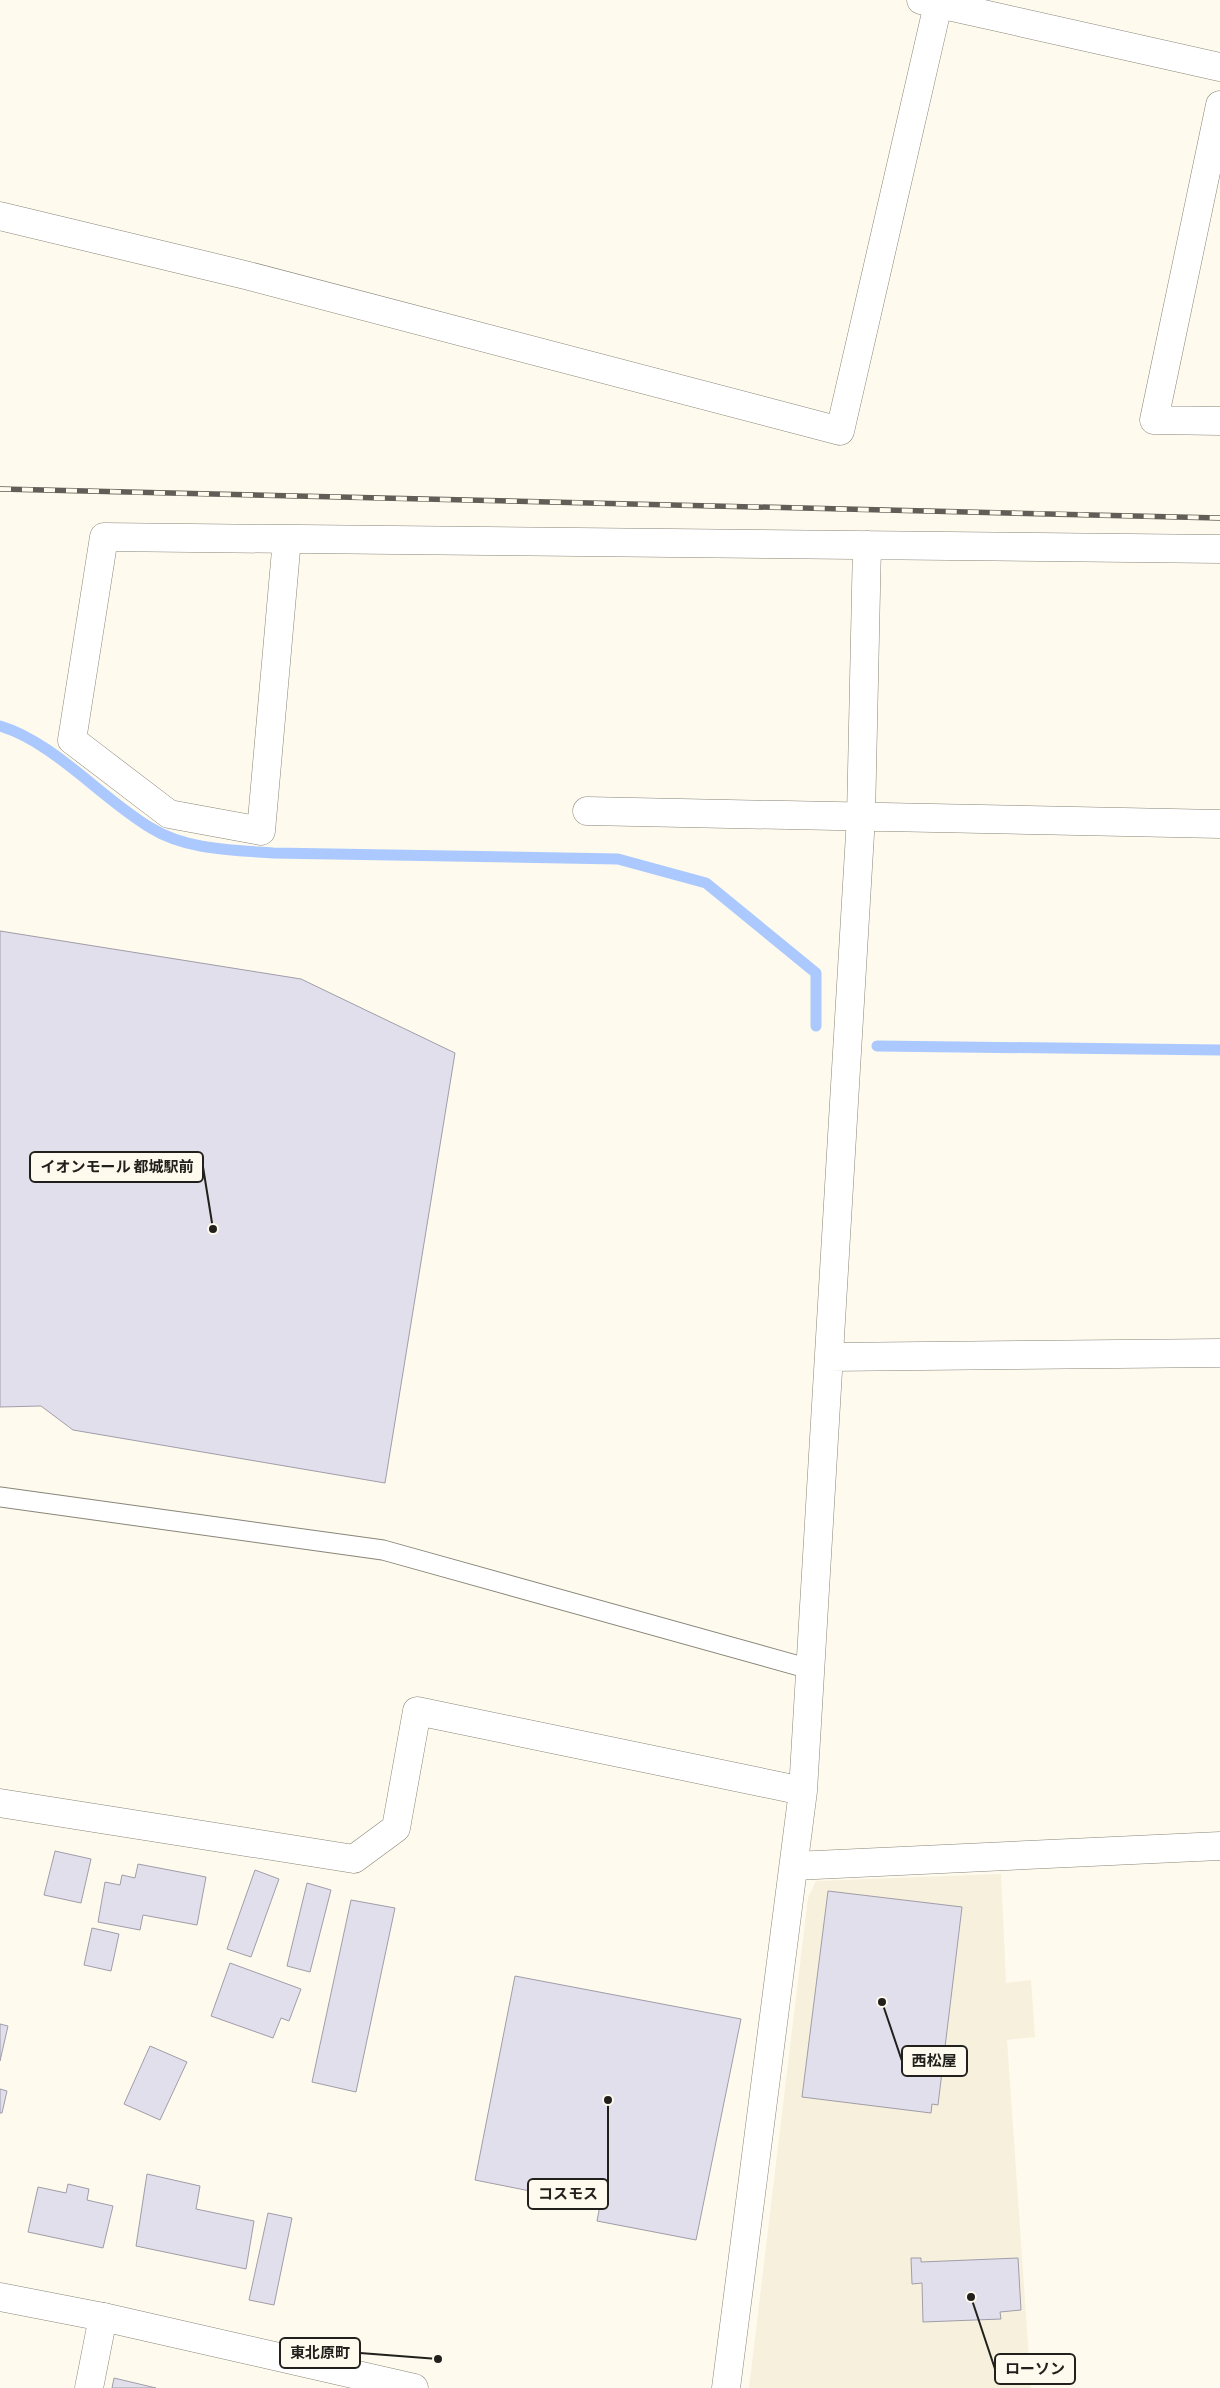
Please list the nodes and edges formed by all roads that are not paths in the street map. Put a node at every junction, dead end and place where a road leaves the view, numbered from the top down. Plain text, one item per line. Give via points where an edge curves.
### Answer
1 (933, 1) edge
2 (1220, 67) edge
3 (1220, 105) edge
4 (0, 216) edge
5 (1220, 421) edge
6 (287, 539) junction
7 (866, 545) junction
8 (1220, 549) edge
9 (587, 811) dead end
10 (861, 817) junction
11 (1220, 824) edge
12 (1220, 1353) edge
13 (829, 1357) junction
14 (0, 1498) edge
15 (810, 1668) junction
16 (803, 1791) junction
17 (0, 1803) edge
18 (1220, 1846) edge
19 (794, 1866) junction
20 (0, 2297) edge
21 (103, 2317) junction
22 (89, 2388) edge
23 (414, 2388) edge
24 (726, 2388) edge

1 - 2 street
1 - 4 street via 840,431 245,275
3 - 5 street via 1154,420
6 - 6 street via 104,537 72,740 169,814 260,831
6 - 7 street
7 - 8 street
7 - 10 street
9 - 10 street
10 - 11 street
10 - 13 street
12 - 13 street
13 - 15 street
14 - 15 lane via 383,1550
15 - 16 street
16 - 17 street via 417,1711 396,1828 354,1859
16 - 19 street
18 - 19 street
19 - 24 street
20 - 21 street
21 - 22 street
21 - 23 street

